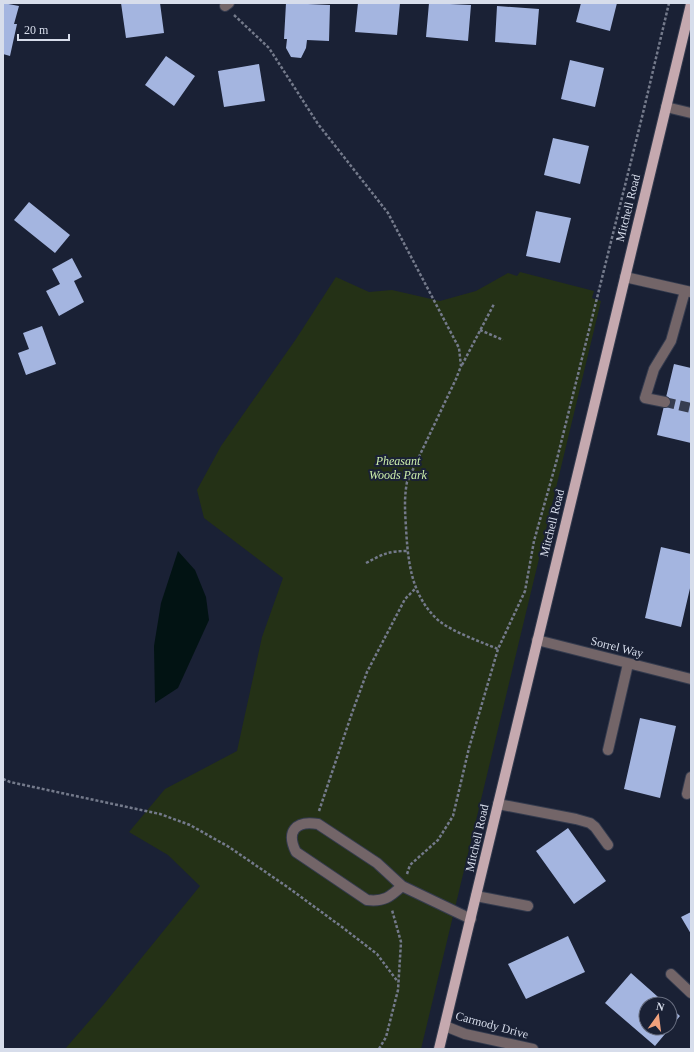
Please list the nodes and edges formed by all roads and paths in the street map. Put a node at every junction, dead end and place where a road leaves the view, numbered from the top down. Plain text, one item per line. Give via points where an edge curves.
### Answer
1 (668, 3) edge
2 (227, 4) edge
3 (691, 4) edge
4 (666, 107) junction
5 (691, 113) edge
6 (625, 277) junction
7 (688, 291) edge
8 (494, 304) dead end
9 (480, 330) junction
10 (503, 340) dead end
11 (461, 366) junction
12 (665, 402) tunnel mouth
13 (408, 552) junction
14 (366, 563) dead end
15 (416, 588) junction
16 (537, 640) junction
17 (498, 649) junction
18 (628, 664) junction
19 (691, 679) edge
20 (608, 750) dead end
21 (691, 777) edge
22 (3, 779) edge
23 (687, 794) dead end
24 (498, 804) junction
25 (318, 824) junction
26 (608, 846) dead end
27 (402, 886) junction
28 (476, 896) junction
29 (528, 906) dead end
30 (471, 919) junction
31 (671, 974) dead end
32 (398, 982) junction
33 (691, 993) edge
34 (445, 1026) junction
35 (379, 1049) edge
36 (439, 1049) edge
37 (534, 1049) edge

1 - 17 path via 558,455 534,541 524,591
2 - 11 path via 269,48 318,124 388,212 460,348
3 - 4 main road, Mitchell Road
4 - 5 street
4 - 6 main road, Mitchell Road
6 - 7 street
6 - 16 main road, Mitchell Road
7 - 12 street via 671,341 654,369 645,398
8 - 9 path
9 - 10 path
9 - 11 path
11 - 13 path via 406,482 404,496
13 - 14 path via 393,551
13 - 15 path via 408,562
15 - 17 path via 440,621 466,636
15 - 25 path via 405,599 367,672 320,807
16 - 18 street, Sorrel Way
16 - 24 main road, Mitchell Road
17 - 27 path via 469,748 453,816 438,840 410,865
18 - 19 street, Sorrel Way
18 - 20 street
21 - 23 street
22 - 32 path via 160,814 190,825 235,851 342,927 377,954
24 - 26 street via 590,823 595,826
24 - 28 main road, Mitchell Road
25 - 27 street via 378,863
25 - 27 street via 308,822 295,828 292,844 296,852 367,900 378,901 392,895
27 - 30 street
27 - 32 path via 392,909 401,942
28 - 29 street
28 - 30 main road, Mitchell Road
30 - 34 main road, Mitchell Road
31 - 33 street
32 - 35 path via 386,1037
34 - 36 main road, Mitchell Road
34 - 37 street, Carmody Drive via 465,1034

